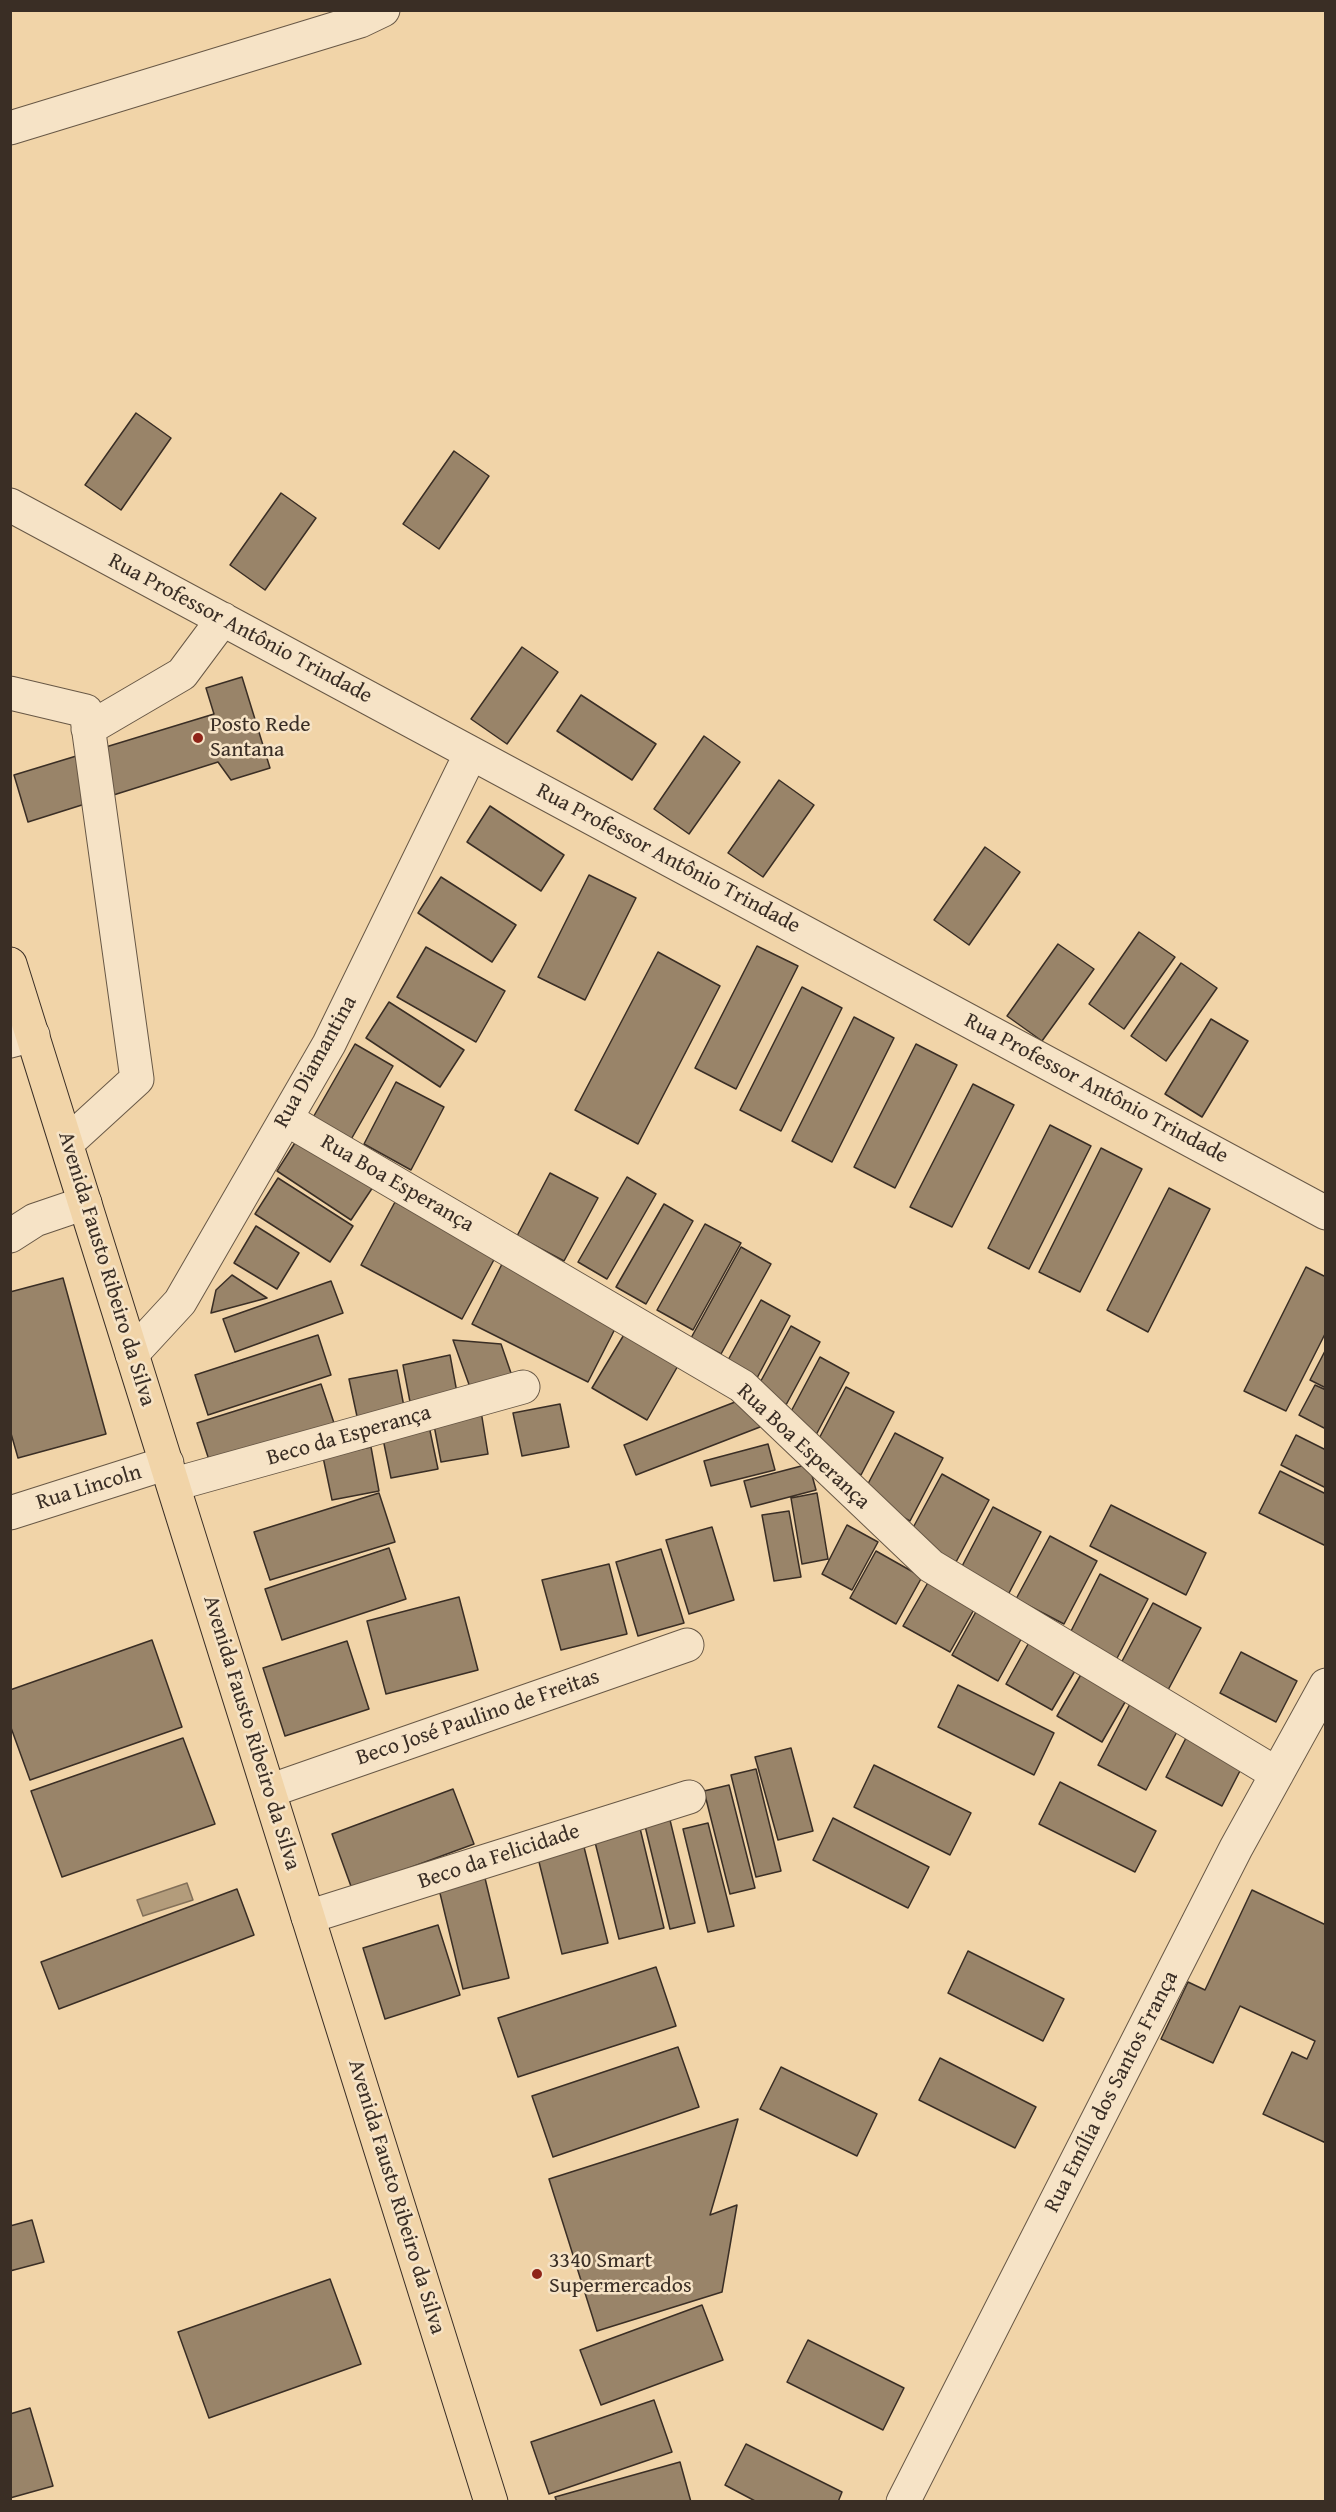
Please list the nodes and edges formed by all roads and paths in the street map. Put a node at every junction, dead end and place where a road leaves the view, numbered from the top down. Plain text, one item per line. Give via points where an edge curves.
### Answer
1 (383, 10) edge
2 (10, 128) edge
3 (10, 505) edge
4 (223, 619) junction
5 (10, 693) edge
6 (88, 729) junction
7 (471, 753) junction
8 (10, 964) edge
9 (22, 1038) edge
10 (285, 1119) junction
11 (67, 1143) junction
12 (85, 1203) junction
13 (1326, 1213) edge
14 (10, 1236) edge
15 (132, 1354) junction
16 (523, 1387) dead end
17 (171, 1474) junction
18 (10, 1512) edge
19 (687, 1645) dead end
20 (1326, 1684) edge
21 (1277, 1774) junction
22 (269, 1791) junction
23 (689, 1797) dead end
24 (308, 1917) junction
25 (491, 2502) edge
26 (903, 2502) edge

1 - 2 street via 360,21
3 - 4 street, Rua Professor Antônio Trindade
4 - 6 street via 182,674
4 - 7 street, Rua Professor Antônio Trindade
5 - 6 street via 86,711
6 - 11 street via 137,1079
7 - 10 street, Rua Diamantina via 329,1044
7 - 13 street, Rua Professor Antônio Trindade
8 - 9 main road, Avenida Fausto Ribeiro da Silva
9 - 11 main road, Avenida Fausto Ribeiro da Silva
10 - 15 street, Rua Diamantina via 180,1302
10 - 21 street, Rua Boa Esperança via 742,1386 931,1566
11 - 12 main road, Avenida Fausto Ribeiro da Silva
12 - 14 street via 35,1220
12 - 15 main road, Avenida Fausto Ribeiro da Silva
15 - 17 main road, Avenida Fausto Ribeiro da Silva
16 - 17 street, Beco da Esperança
17 - 18 street, Rua Lincoln
17 - 22 main road, Avenida Fausto Ribeiro da Silva
19 - 22 street, Beco José Paulino de Freitas
20 - 21 street, Rua Emília dos Santos França
21 - 26 street, Rua Emília dos Santos França
22 - 24 main road, Avenida Fausto Ribeiro da Silva
23 - 24 street, Beco da Felicidade
24 - 25 main road, Avenida Fausto Ribeiro da Silva

